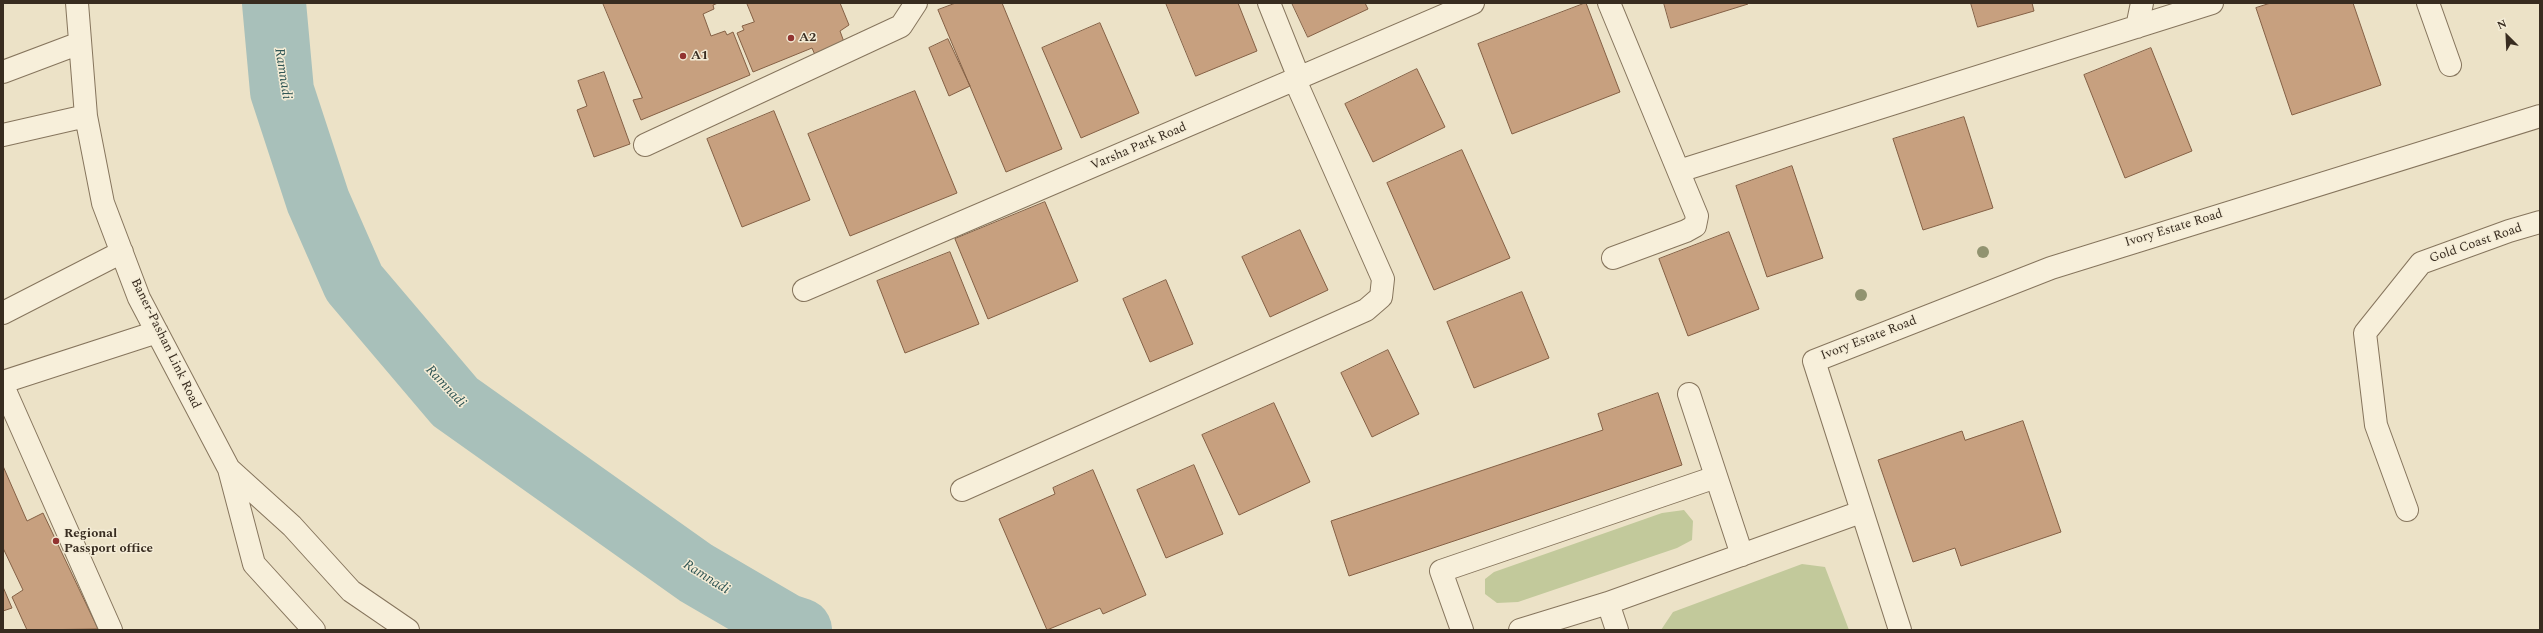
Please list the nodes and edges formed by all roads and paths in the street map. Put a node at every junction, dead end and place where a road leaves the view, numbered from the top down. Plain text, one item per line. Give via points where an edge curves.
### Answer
1 (77, 3) edge
2 (916, 3) edge
3 (1270, 3) edge
4 (1473, 3) edge
5 (1609, 3) edge
6 (2142, 3) edge
7 (2212, 3) edge
8 (2428, 3) edge
9 (2137, 27) junction
10 (80, 42) junction
11 (2450, 65) dead end
12 (3, 72) edge
13 (1297, 79) junction
14 (86, 116) junction
15 (2540, 116) edge
16 (3, 135) edge
17 (645, 145) dead end
18 (1679, 171) junction
19 (2540, 222) edge
20 (122, 252) junction
21 (1613, 258) dead end
22 (804, 290) dead end
23 (3, 313) edge
24 (157, 332) junction
25 (3, 382) edge
26 (3, 386) edge
27 (1689, 394) dead end
28 (229, 469) junction
29 (1716, 478) junction
30 (962, 490) dead end
31 (2407, 510) dead end
32 (1861, 512) junction
33 (1742, 554) junction
34 (1608, 603) junction
35 (111, 630) edge
36 (314, 630) edge
37 (408, 630) edge
38 (1462, 630) edge
39 (1520, 630) edge
40 (1617, 630) edge
41 (1900, 630) edge

1 - 10 street, Baner-Pashan Link Road
2 - 17 street via 901,26
3 - 13 street
4 - 13 street, Varsha Park Road
5 - 18 street
6 - 9 street
7 - 9 street
8 - 11 street
9 - 18 street
10 - 12 street
10 - 14 street, Baner-Pashan Link Road
13 - 22 street, Varsha Park Road
13 - 30 street via 1383,279 1381,297 1366,310
14 - 16 street
14 - 20 street, Baner-Pashan Link Road via 103,203
15 - 32 street, Ivory Estate Road via 2051,268 1814,361
18 - 21 street via 1697,216 1695,226
19 - 31 street, Gold Coast Road via 2421,263 2365,333 2376,425
20 - 23 street
20 - 24 street, Baner-Pashan Link Road via 139,298
24 - 25 street
24 - 28 street, Baner-Pashan Link Road
26 - 35 street
27 - 29 street
28 - 36 street, Baner-Pashan Link Road via 254,564
28 - 37 street, Baner-Pashan Link Road via 292,526 351,591
29 - 33 street
29 - 38 street via 1441,571
32 - 33 street
32 - 41 street
33 - 34 street
34 - 39 street
34 - 40 street

